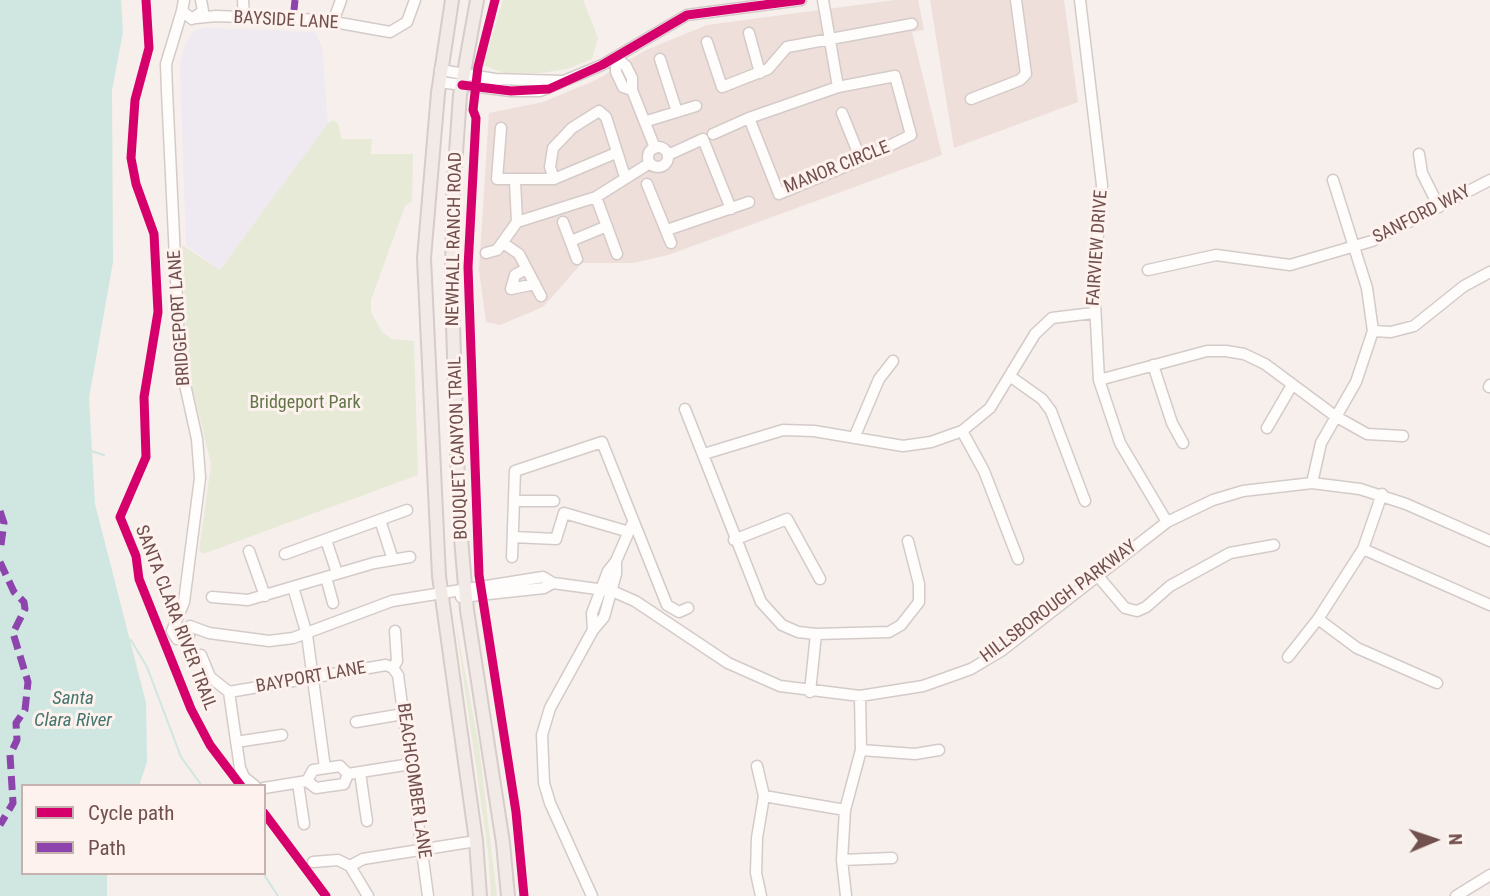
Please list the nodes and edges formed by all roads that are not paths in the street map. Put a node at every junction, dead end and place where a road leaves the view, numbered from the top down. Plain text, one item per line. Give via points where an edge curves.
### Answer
1 (243, 0) edge
2 (341, 0) edge
3 (415, 0) edge
4 (453, 0) edge
5 (477, 0) edge
6 (801, 0) edge
7 (823, 0) edge
8 (1016, 0) edge
9 (1080, 0) edge
10 (202, 2) edge
11 (181, 4) edge
12 (216, 16) junction
13 (194, 18) junction
14 (244, 18) junction
15 (333, 22) junction
16 (912, 24) dead end
17 (176, 32) junction
18 (749, 33) dead end
19 (828, 40) junction
20 (707, 42) dead end
21 (617, 57) junction
22 (660, 59) dead end
23 (760, 73) junction
24 (440, 76) junction
25 (463, 80) junction
26 (838, 87) junction
27 (971, 99) dead end
28 (695, 106) dead end
29 (677, 111) junction
30 (842, 113) dead end
31 (749, 118) junction
32 (647, 121) junction
33 (501, 128) dead end
34 (708, 136) junction
35 (655, 148) junction
36 (615, 153) junction
37 (1419, 154) dead end
38 (668, 155) junction
39 (861, 160) junction
40 (650, 163) junction
41 (625, 177) junction
42 (554, 179) junction
43 (1333, 180) dead end
44 (1490, 180) edge
45 (515, 181) junction
46 (648, 184) dead end
47 (596, 197) junction
48 (749, 202) dead end
49 (1439, 207) junction
50 (731, 209) junction
51 (517, 222) junction
52 (563, 222) dead end
53 (607, 226) junction
54 (667, 230) junction
55 (571, 241) junction
56 (503, 243) junction
57 (671, 243) dead end
58 (1354, 246) junction
59 (486, 253) dead end
60 (617, 254) dead end
61 (577, 259) dead end
62 (526, 269) junction
63 (1148, 270) dead end
64 (1490, 272) edge
65 (535, 284) junction
66 (541, 296) dead end
67 (1093, 313) junction
68 (1373, 331) junction
69 (893, 361) dead end
70 (1153, 365) junction
71 (1011, 377) junction
72 (1099, 380) junction
73 (1292, 385) junction
74 (685, 409) dead end
75 (1335, 416) junction
76 (1268, 428) dead end
77 (962, 431) junction
78 (1403, 436) dead end
79 (854, 438) junction
80 (1183, 443) dead end
81 (704, 454) junction
82 (1312, 483) junction
83 (1381, 494) junction
84 (514, 501) junction
85 (554, 501) dead end
86 (1085, 501) dead end
87 (407, 510) dead end
88 (380, 520) junction
89 (1167, 522) junction
90 (630, 527) junction
91 (513, 537) junction
92 (326, 540) junction
93 (734, 540) junction
94 (908, 541) dead end
95 (1490, 541) edge
96 (1273, 545) dead end
97 (1363, 549) junction
98 (249, 551) dead end
99 (285, 554) dead end
100 (410, 557) dead end
101 (512, 557) dead end
102 (1018, 559) dead end
103 (393, 560) junction
104 (337, 573) junction
105 (1097, 575) junction
106 (326, 576) junction
107 (820, 579) dead end
108 (293, 587) junction
109 (606, 590) junction
110 (465, 592) junction
111 (442, 594) junction
112 (265, 596) junction
113 (212, 597) dead end
114 (333, 603) dead end
115 (1490, 605) edge
116 (688, 608) dead end
117 (1318, 619) junction
118 (186, 626) joint
119 (395, 631) dead end
120 (816, 634) junction
121 (307, 635) junction
122 (201, 655) dead end
123 (1288, 657) dead end
124 (393, 668) junction
125 (313, 677) junction
126 (1437, 683) dead end
127 (229, 692) junction
128 (810, 692) junction
129 (860, 696) junction
130 (403, 713) junction
131 (356, 722) dead end
132 (282, 735) dead end
133 (236, 742) junction
134 (861, 750) junction
135 (939, 750) dead end
136 (411, 764) junction
137 (757, 766) dead end
138 (325, 768) junction
139 (360, 772) junction
140 (348, 774) junction
141 (302, 782) junction
142 (253, 784) edge
143 (266, 788) edge
144 (764, 796) junction
145 (845, 810) junction
146 (367, 821) dead end
147 (304, 824) dead end
148 (476, 841) junction
149 (423, 850) junction
150 (892, 858) dead end
151 (842, 860) junction
152 (313, 862) dead end
153 (350, 866) junction
154 (1490, 876) edge
155 (368, 896) edge
156 (428, 896) edge
157 (480, 896) edge
158 (508, 896) edge
159 (592, 896) edge
160 (761, 896) edge
161 (846, 896) edge
162 (1456, 896) edge

1 - 14 street
2 - 15 street
3 - 15 street, BAYSIDE LANE via 407,22 397,30
4 - 24 main road, NEWHALL RANCH ROAD
5 - 25 main road, NEWHALL RANCH ROAD
6 - 21 street via 687,15
7 - 19 street
8 - 27 street via 1026,74
9 - 67 street, FAIRVIEW DRIVE via 1102,185
10 - 12 street, BAYSIDE LANE
10 - 13 street via 203,11
11 - 13 street
11 - 17 street, BRIDGEPORT LANE
12 - 13 street, BAYSIDE LANE
12 - 14 street, BAYSIDE LANE
13 - 17 street
14 - 15 street, BAYSIDE LANE
16 - 19 street
17 - 118 street, BRIDGEPORT LANE via 166,64 178,325 182,383 200,465 184,602
18 - 23 street
19 - 23 street via 787,47
19 - 26 street
20 - 23 street via 722,87
21 - 25 street via 549,89 532,92
21 - 32 street via 616,72 623,87 632,90
22 - 29 street
24 - 25 street
24 - 111 main road, NEWHALL RANCH ROAD via 424,258
25 - 110 main road, NEWHALL RANCH ROAD via 453,196 452,292
26 - 31 street
26 - 39 street, MANOR CIRCLE via 895,76 911,135
28 - 29 street
29 - 32 street
30 - 39 street
31 - 34 street
31 - 39 street, MANOR CIRCLE via 779,194
32 - 35 street
33 - 45 street via 497,179
34 - 38 street
34 - 50 street
35 - 38 street
35 - 40 street via 649,154
36 - 41 street
36 - 42 street
36 - 42 street via 606,117 599,111 587,116 553,148 550,167
37 - 49 street via 1422,173
38 - 40 street via 664,166
40 - 41 street
41 - 47 street
42 - 45 street
43 - 58 street
44 - 49 street, SANFORD WAY
45 - 51 street
46 - 54 street
47 - 51 street
47 - 53 street
48 - 50 street
49 - 58 street, SANFORD WAY
50 - 54 street
51 - 56 street
52 - 55 street
53 - 55 street
53 - 60 street
54 - 57 street
55 - 61 street
56 - 59 street
56 - 62 street via 519,254
58 - 63 street, SANFORD WAY via 1290,265 1216,254
58 - 68 street via 1367,288
62 - 65 street
62 - 65 street via 515,275 511,289
64 - 68 street via 1464,286 1414,326
65 - 66 street
67 - 71 street via 1052,318 1035,334
67 - 72 street, FAIRVIEW DRIVE
68 - 75 street via 1356,382
69 - 79 street via 879,379
70 - 72 street
70 - 73 street via 1207,351 1226,351 1265,364
70 - 80 street
71 - 77 street via 990,408
71 - 86 street via 1051,411
72 - 89 street, FAIRVIEW DRIVE via 1120,443
73 - 75 street
73 - 76 street
74 - 81 street
75 - 78 street via 1367,434
75 - 82 street via 1321,443
77 - 79 street via 903,446
77 - 102 street via 984,471
79 - 81 street via 783,430
81 - 93 street
82 - 83 street, HILLSBOROUGH PARKWAY
82 - 89 street, HILLSBOROUGH PARKWAY via 1243,491
83 - 95 street, HILLSBOROUGH PARKWAY
83 - 97 street
84 - 85 street
84 - 90 street via 515,471 602,442
84 - 91 street
87 - 88 street
88 - 92 street
88 - 103 street
89 - 105 street, HILLSBOROUGH PARKWAY
90 - 91 street via 564,513 556,539
90 - 109 street via 608,571
90 - 116 street via 667,605 679,612
91 - 101 street
92 - 99 street
92 - 104 street
93 - 107 street via 787,519
93 - 120 street via 761,602 782,625
94 - 120 street via 919,602 901,625 889,632
96 - 105 street via 1230,553 1170,586 1137,611 1125,608
97 - 115 street
97 - 117 street
98 - 112 street
100 - 103 street
103 - 104 street
104 - 106 street
105 - 129 street, HILLSBOROUGH PARKWAY via 971,669 923,686
106 - 108 street
106 - 114 street
108 - 112 street
108 - 121 street
109 - 110 street, HILLSBOROUGH PARKWAY via 553,583 544,588
109 - 128 street, HILLSBOROUGH PARKWAY via 635,601 740,668 780,686
109 - 159 street via 592,613 593,630 550,708 542,735 550,803
110 - 111 street, HILLSBOROUGH PARKWAY
110 - 158 main road, NEWHALL RANCH ROAD
111 - 121 street, HILLSBOROUGH PARKWAY via 371,607
111 - 148 main road, NEWHALL RANCH ROAD
112 - 113 street via 248,600
117 - 123 street
117 - 126 street via 1357,648
118 - 121 street, HILLSBOROUGH PARKWAY via 269,641
119 - 124 street, BEACHCOMBER LANE via 397,661
120 - 128 street
121 - 125 street
122 - 127 street via 210,677
124 - 125 street, BAYPORT LANE via 386,665
124 - 130 street, BEACHCOMBER LANE
125 - 127 street, BAYPORT LANE
125 - 138 street
127 - 133 street
128 - 129 street, HILLSBOROUGH PARKWAY
129 - 134 street
130 - 131 street
130 - 136 street, BEACHCOMBER LANE
132 - 133 street
133 - 142 street via 244,777
134 - 135 street via 915,754
134 - 145 street
136 - 139 street
136 - 149 street, BEACHCOMBER LANE
137 - 144 street
138 - 140 street via 340,766
138 - 141 street via 313,770
139 - 140 street
139 - 146 street
140 - 141 street via 344,783 316,788
141 - 143 street
141 - 147 street
144 - 145 street
144 - 160 street via 757,838
145 - 151 street
148 - 149 street
148 - 157 main road, NEWHALL RANCH ROAD
149 - 153 street via 363,859
149 - 156 street, BEACHCOMBER LANE
150 - 151 street
151 - 161 street
152 - 153 street via 338,860
153 - 155 street
154 - 162 street

